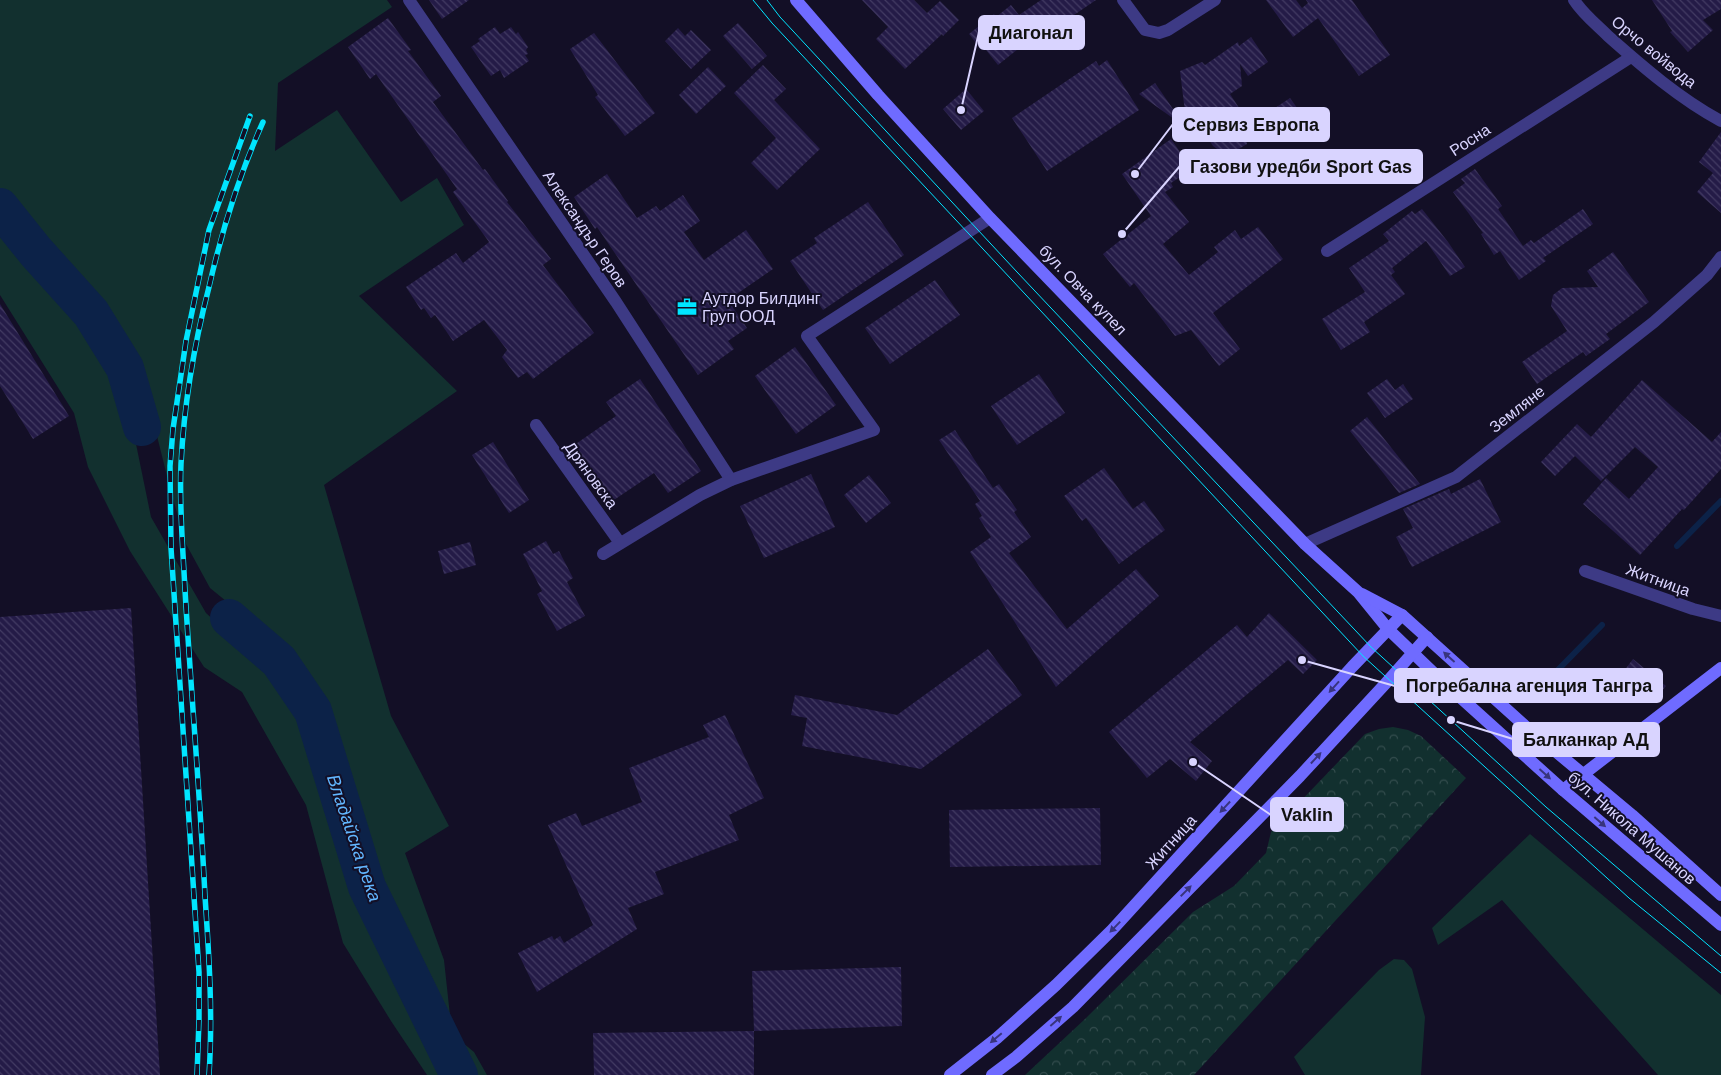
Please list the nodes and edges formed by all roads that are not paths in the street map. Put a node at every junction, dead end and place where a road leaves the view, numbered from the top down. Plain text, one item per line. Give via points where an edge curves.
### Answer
1 (408, 0) edge
2 (796, 0) edge
3 (1123, 0) edge
4 (1215, 0) edge
5 (1574, 0) edge
6 (1631, 56) junction
7 (1721, 121) edge
8 (990, 218) junction
9 (1327, 251) dead end
10 (1721, 257) edge
11 (536, 426) dead end
12 (731, 480) junction
13 (620, 543) junction
14 (1305, 544) junction
15 (603, 554) dead end
16 (1586, 571) dead end
17 (1358, 592) junction
18 (1402, 615) junction
19 (1721, 616) edge
20 (1388, 630) junction
21 (1427, 637) junction
22 (1413, 653) junction
23 (1721, 668) edge
24 (1584, 775) junction
25 (1563, 790) junction
26 (1721, 895) edge
27 (1721, 924) edge
28 (950, 1075) edge
29 (992, 1075) edge

1 - 12 street, Александър Геров via 616,302
2 - 8 main road, бул. Овча купел
3 - 4 street via 1146,30 1159,33
5 - 6 street, Орчо войвода
6 - 7 street, Орчо войвода via 1701,110
6 - 9 street, Росна
8 - 12 street via 806,336 874,430
8 - 14 main road, бул. Овча купел
10 - 14 street, Земляне via 1707,275 1654,322 1456,477
11 - 13 street, Дряновска
12 - 13 street
13 - 15 street
14 - 17 main road, бул. Овча купел
16 - 19 street, Житница
17 - 18 main road, бул. Овча купел
17 - 20 main road, бул. Овча купел
18 - 20 main road, Житница
18 - 21 main road, бул. Овча купел
20 - 22 main road, бул. Овча купел
20 -> 28 main road, Житница via 1112,930 997,1038
21 - 22 main road
24 -> 21 main road, бул. Никола Мушанов via 1524,726
22 -> 25 main road, бул. Никола Мушанов
29 -> 22 main road via 1073,1007 1300,776
23 - 24 main road
24 - 25 main road
24 - 26 main road, бул. Никола Мушанов
25 -> 27 main road, бул. Никола Мушанов

